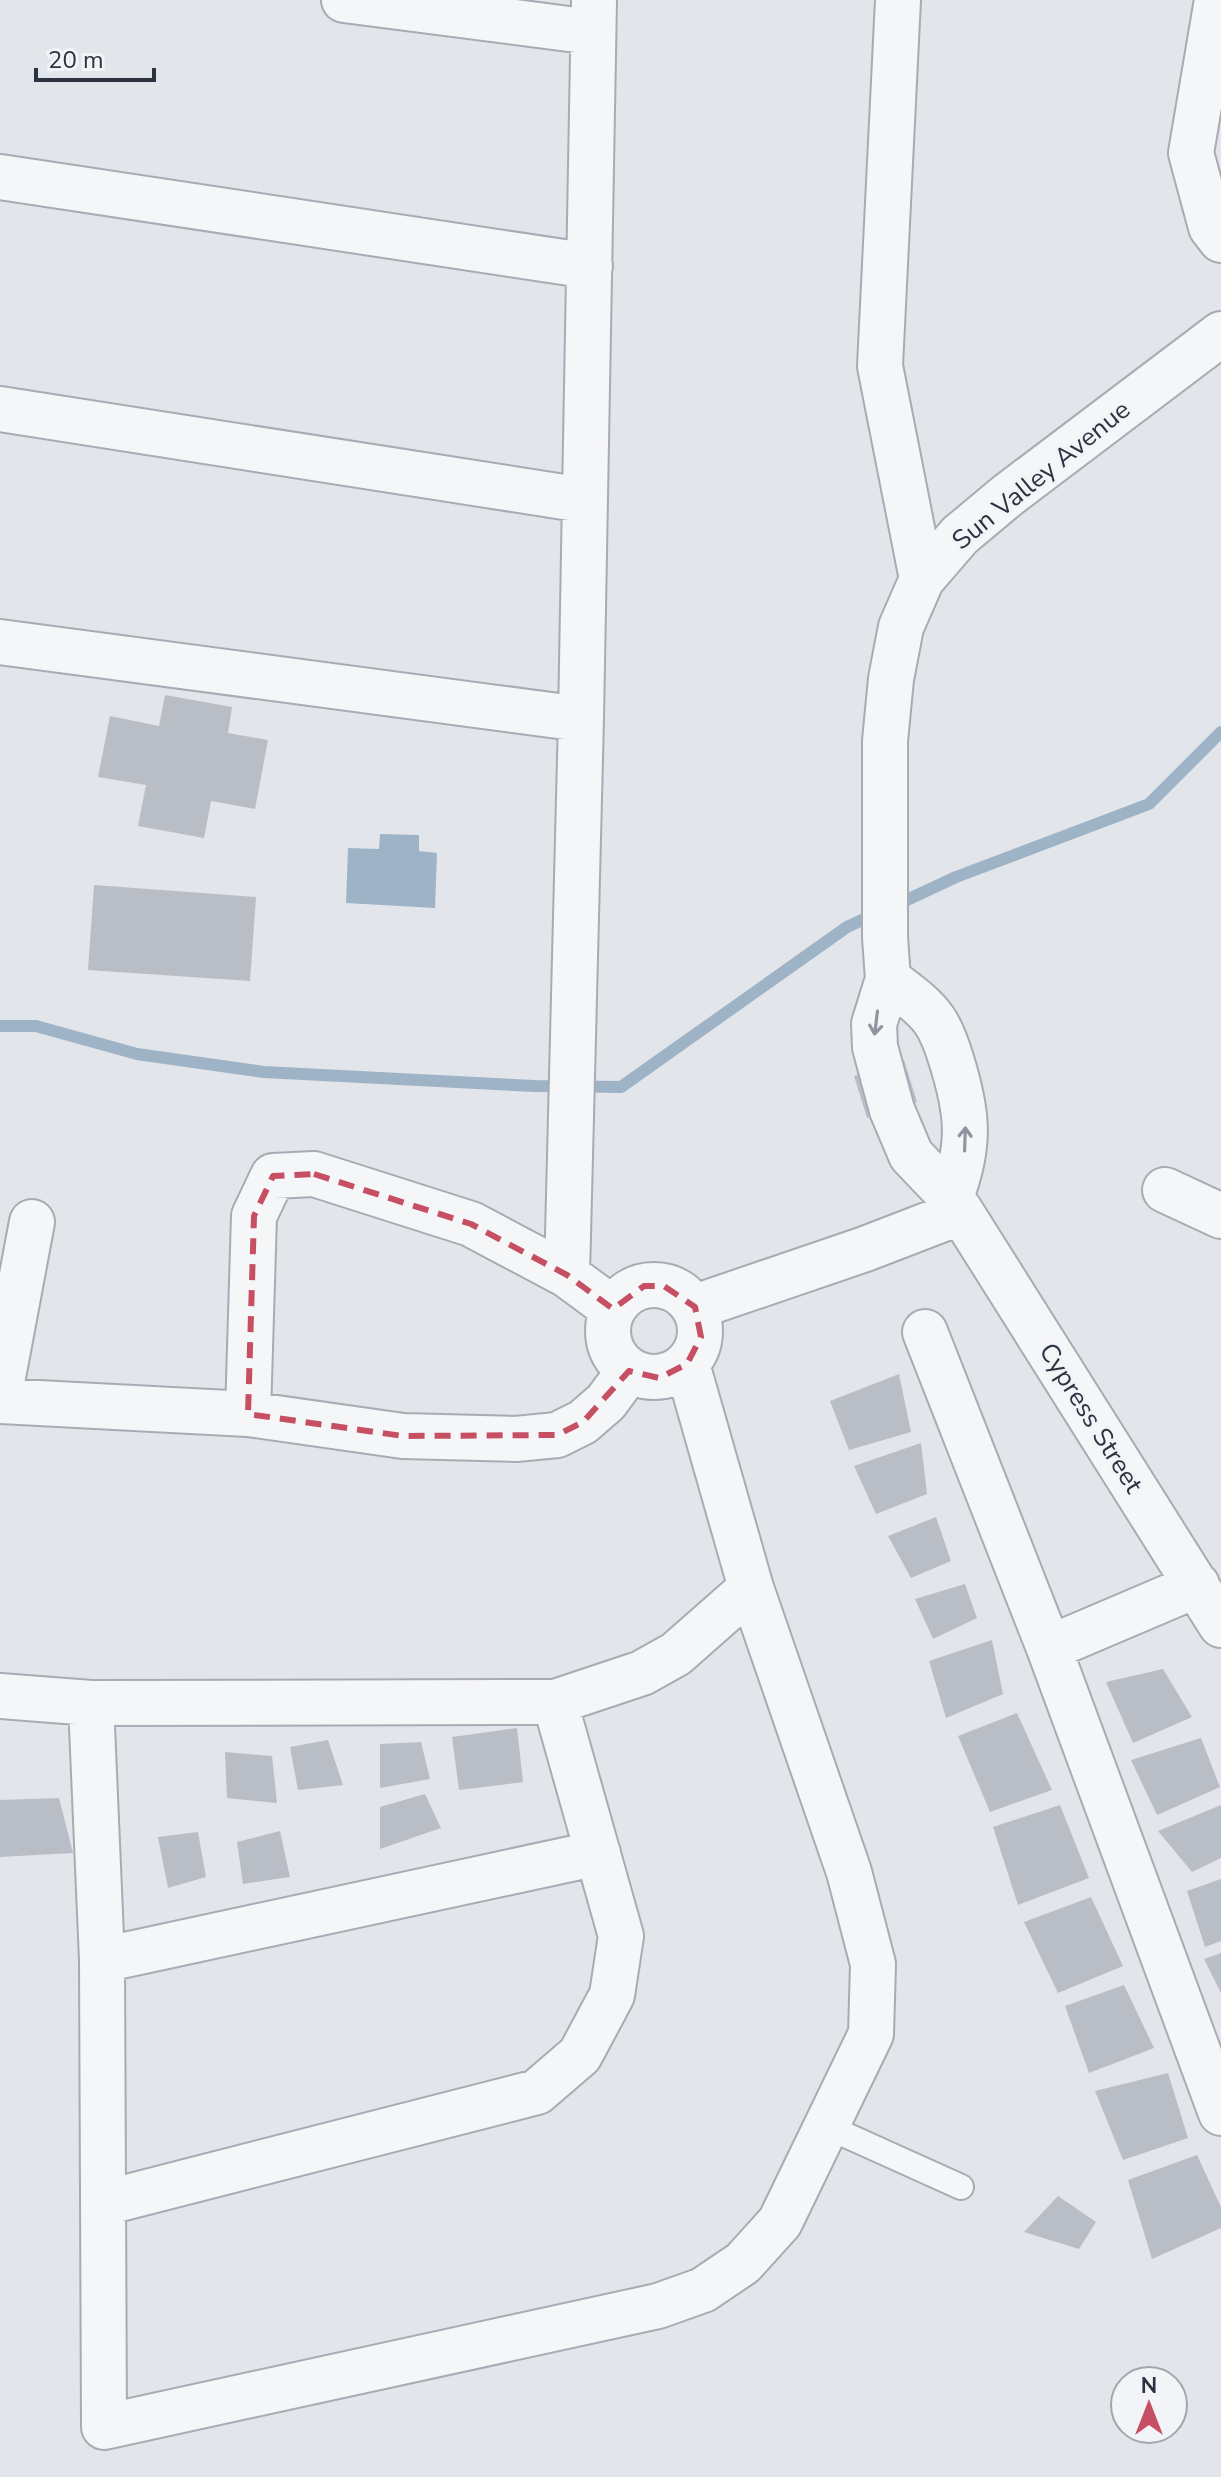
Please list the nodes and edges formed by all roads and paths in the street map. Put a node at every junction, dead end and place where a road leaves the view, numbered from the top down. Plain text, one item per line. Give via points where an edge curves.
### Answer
1 (344, 0) edge
2 (898, 0) edge
3 (1217, 0) edge
4 (593, 16) edge
5 (0, 177) edge
6 (1221, 240) edge
7 (590, 266) junction
8 (1221, 334) edge
9 (0, 409) edge
10 (583, 500) junction
11 (922, 579) junction
12 (0, 642) edge
13 (581, 719) junction
14 (886, 958) junction
15 (1165, 1190) dead end
16 (956, 1204) junction
17 (1221, 1216) edge
18 (32, 1222) dead end
19 (567, 1275) junction
20 (695, 1307) junction
21 (613, 1309) junction
22 (925, 1332) dead end
23 (687, 1364) junction
24 (629, 1371) junction
25 (0, 1393) edge
26 (0, 1401) edge
27 (248, 1414) junction
28 (1197, 1585) junction
29 (751, 1588) junction
30 (1221, 1625) edge
31 (1049, 1648) junction
32 (0, 1696) edge
33 (555, 1702) junction
34 (91, 1703) junction
35 (598, 1853) junction
36 (102, 1960) junction
37 (1221, 2113) edge
38 (828, 2127) junction
39 (961, 2187) dead end
40 (104, 2203) junction

1 - 4 street
2 - 11 street via 880,366
3 - 6 street via 1191,153 1211,227
4 - 7 street
5 - 7 street
7 - 10 street
8 - 11 street, Sun Valley Avenue via 1008,495 960,535
9 - 10 street
10 - 13 street
11 - 14 street, Sun Valley Avenue via 901,627 885,741
12 - 13 street
13 - 19 street
16 -> 14 street via 966,1139 950,1057 934,1019
14 -> 16 street, Sun Valley Avenue via 874,1024 880,1068 911,1155
15 - 17 street
16 - 20 street via 865,1249
16 - 28 street, Cypress Street
18 - 25 street
19 - 21 street
19 - 27 street via 471,1224 314,1174 273,1176 254,1216
20 - 21 street via 682,1293 644,1286 626,1293
20 - 23 street via 701,1337
21 - 24 street via 608,1343
22 - 31 street
23 - 24 street via 659,1378
23 - 29 street
24 - 27 street via 606,1402 557,1435 403,1436
26 - 27 street
28 - 30 street, Cypress Street
28 - 31 street
29 - 33 street via 676,1654 642,1673
29 - 38 street via 849,1872 873,1964 871,2034
31 - 37 street
32 - 34 street
33 - 34 street
33 - 35 street
34 - 36 street
35 - 36 street
35 - 40 street via 621,1936 612,1995 580,2055 537,2092
36 - 40 street
38 - 39 lane
38 - 40 street via 780,2222 743,2263 703,2290 658,2306 104,2427

